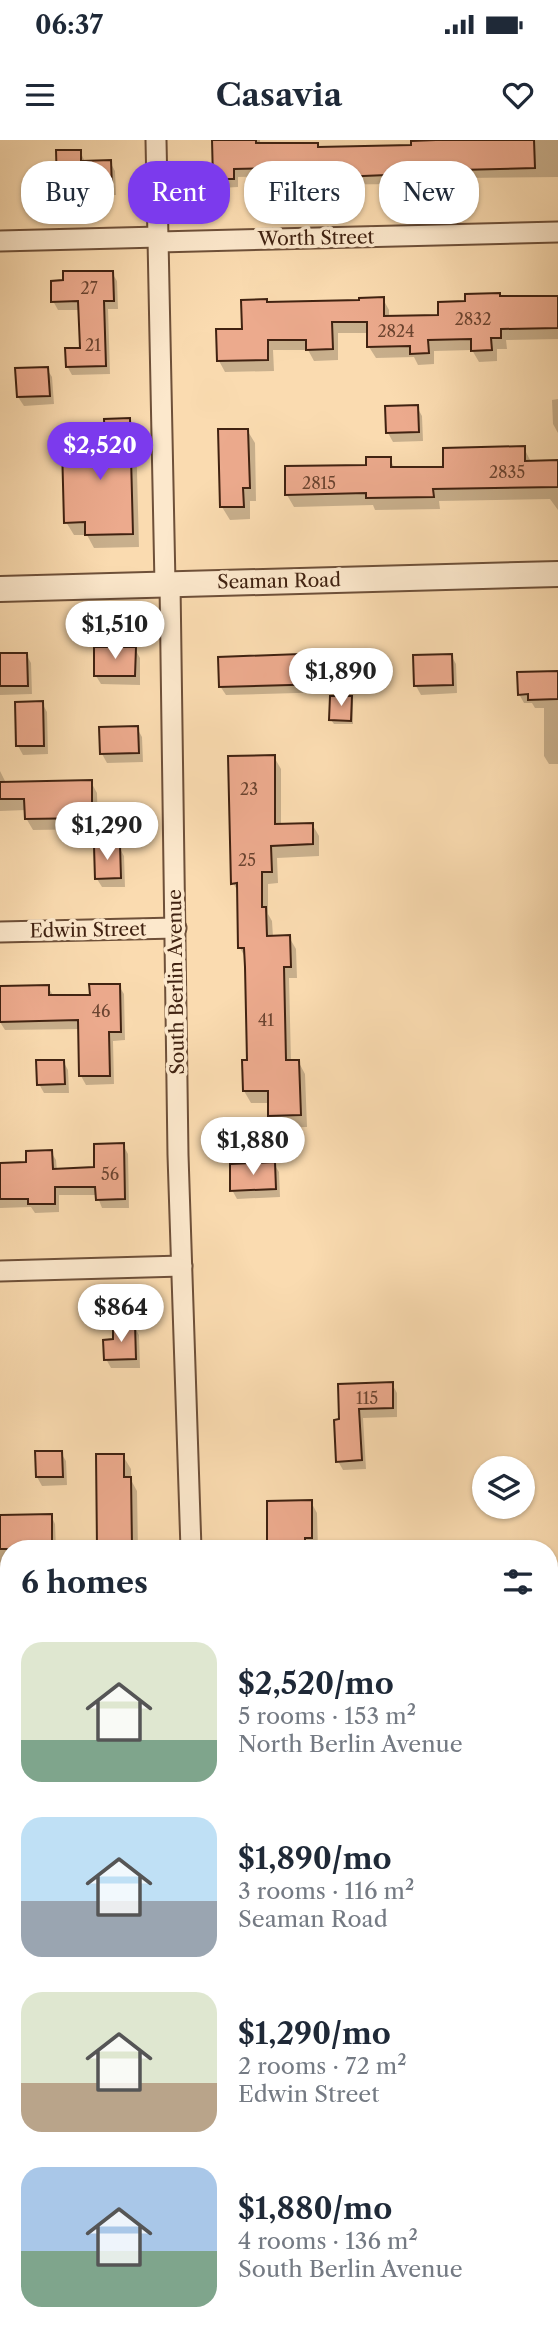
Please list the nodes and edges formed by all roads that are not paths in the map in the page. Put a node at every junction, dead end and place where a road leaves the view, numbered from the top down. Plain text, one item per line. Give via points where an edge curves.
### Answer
1 (156, 140) edge
2 (558, 232) edge
3 (159, 240) junction
4 (0, 241) edge
5 (558, 574) edge
6 (168, 584) junction
7 (0, 589) edge
8 (176, 928) junction
9 (0, 932) edge
10 (182, 1266) junction
11 (0, 1271) edge
12 (191, 1540) edge

1 - 3 street, South Berlin Avenue
2 - 3 street, Worth Street
3 - 4 street, Worth Street
3 - 6 street, South Berlin Avenue
5 - 6 street, Seaman Road
6 - 7 street, Seaman Road
6 - 8 street, South Berlin Avenue
8 - 9 street, Edwin Street
8 - 10 street, South Berlin Avenue
10 - 11 street
10 - 12 street, South Berlin Avenue

